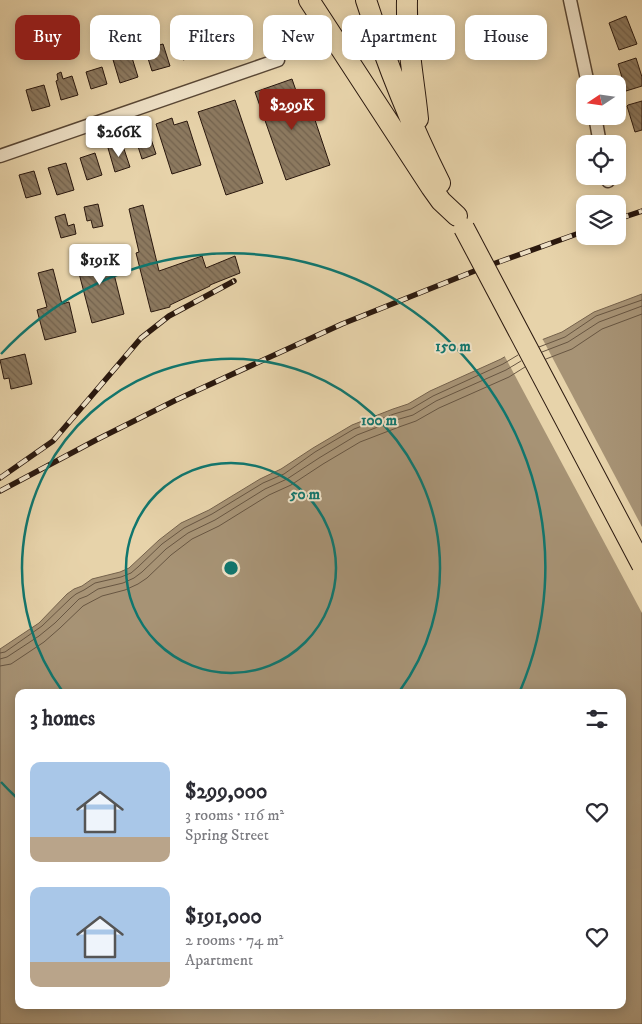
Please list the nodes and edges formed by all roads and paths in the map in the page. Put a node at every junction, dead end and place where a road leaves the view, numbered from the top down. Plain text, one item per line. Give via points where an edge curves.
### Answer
1 (309, 0) edge
2 (366, 0) edge
3 (407, 0) edge
4 (570, 0) edge
5 (278, 60) dead end
6 (586, 75) edge
7 (420, 139) junction
8 (0, 156) edge
9 (460, 222) junction
10 (642, 565) edge

1 - 9 main road via 430,187
2 - 7 main road
3 - 7 main road
4 - 6 street
5 - 8 street
7 - 9 main road
9 - 10 main road, bridge

